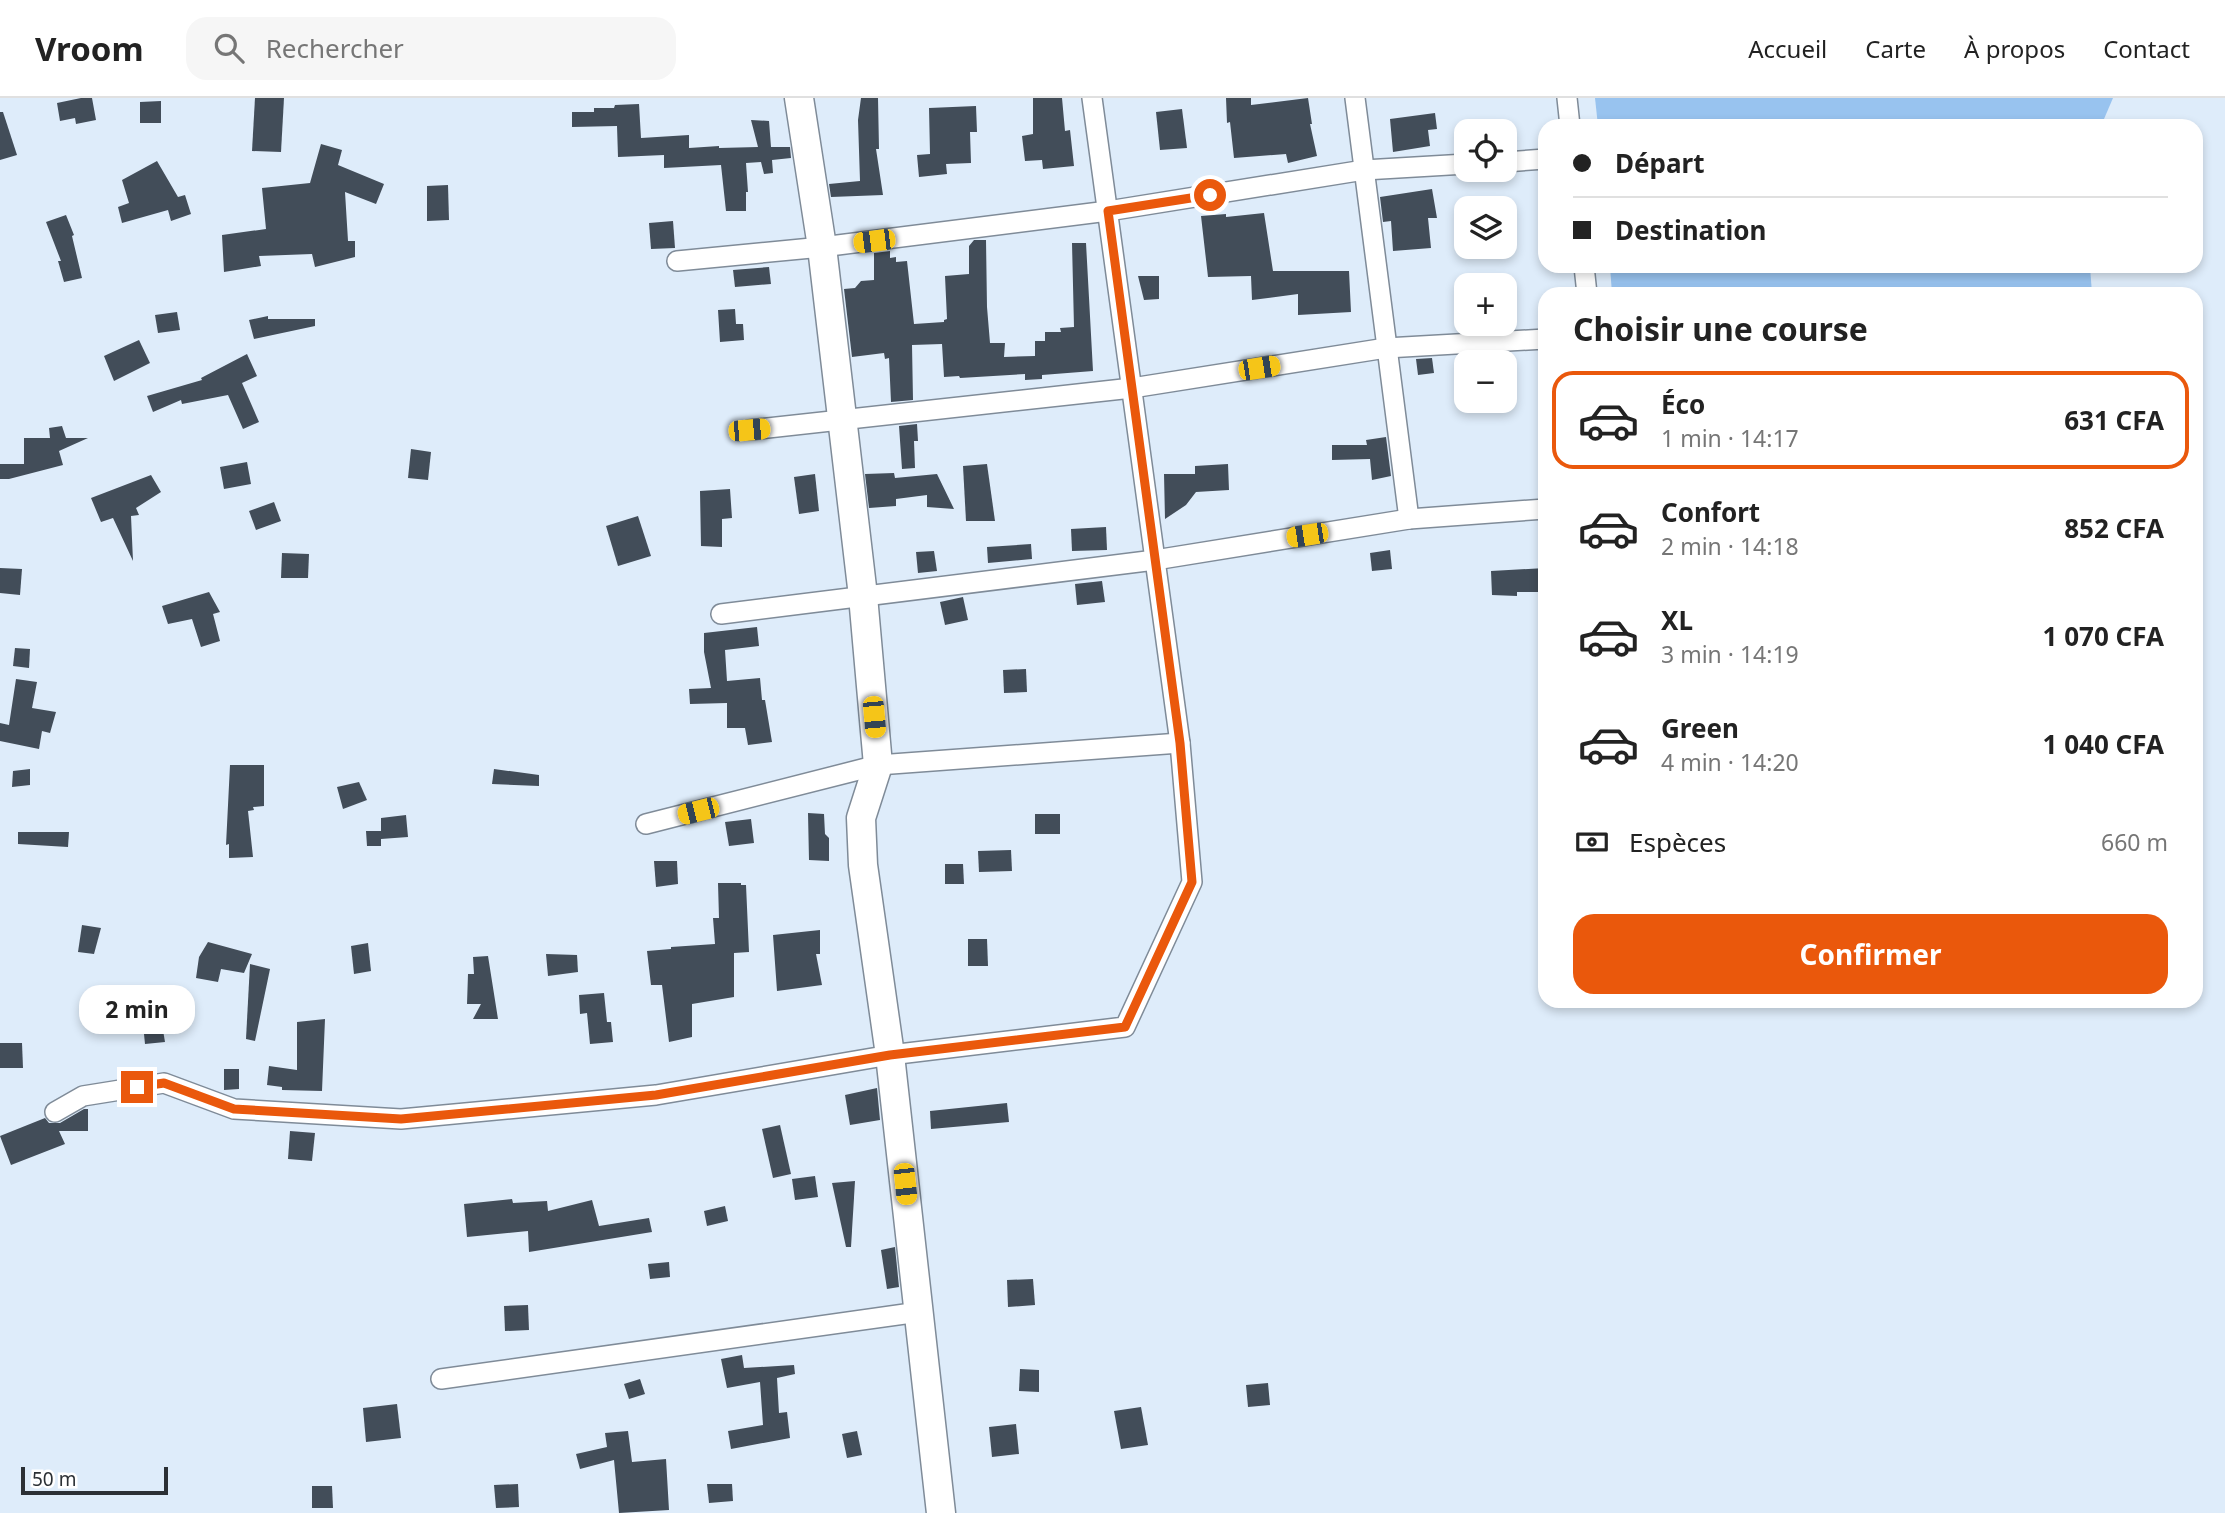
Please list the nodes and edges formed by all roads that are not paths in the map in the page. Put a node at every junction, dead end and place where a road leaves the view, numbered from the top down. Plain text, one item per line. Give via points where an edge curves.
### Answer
1 (799, 98) edge
2 (1092, 98) edge
3 (1354, 98) edge
4 (1567, 98) edge
5 (1569, 119) edge
6 (1538, 160) edge
7 (1517, 161) edge
8 (1454, 165) edge
9 (1364, 170) junction
10 (1108, 211) junction
11 (822, 247) junction
12 (677, 261) dead end
13 (1538, 339) edge
14 (1386, 348) junction
15 (1132, 388) junction
16 (844, 421) junction
17 (749, 430) dead end
18 (1538, 510) edge
19 (1409, 519) junction
20 (1155, 560) junction
21 (863, 596) junction
22 (721, 614) dead end
23 (1180, 743) junction
24 (878, 765) junction
25 (646, 824) dead end
26 (890, 1055) junction
27 (55, 1112) dead end
28 (919, 1312) junction
29 (440, 1379) dead end
30 (942, 1513) edge

1 - 11 street
2 - 10 street
3 - 9 street
4 - 5 street
6 - 7 street
8 - 9 street
9 - 10 street
9 - 14 street
10 - 11 street
10 - 15 street
11 - 12 street
11 - 16 street
13 - 14 street
14 - 15 street
14 - 19 street
15 - 16 street
15 - 20 street
16 - 17 street
16 - 21 street
18 - 19 street
19 - 20 street
20 - 21 street
20 - 23 street
21 - 22 street
21 - 24 street
23 - 24 street
23 - 26 street via 1192,882 1125,1027
24 - 25 street
24 - 26 street via 861,818 863,865
26 - 27 street via 656,1095 401,1119 234,1109 164,1083 83,1096
26 - 28 street
28 - 29 street
28 - 30 street

